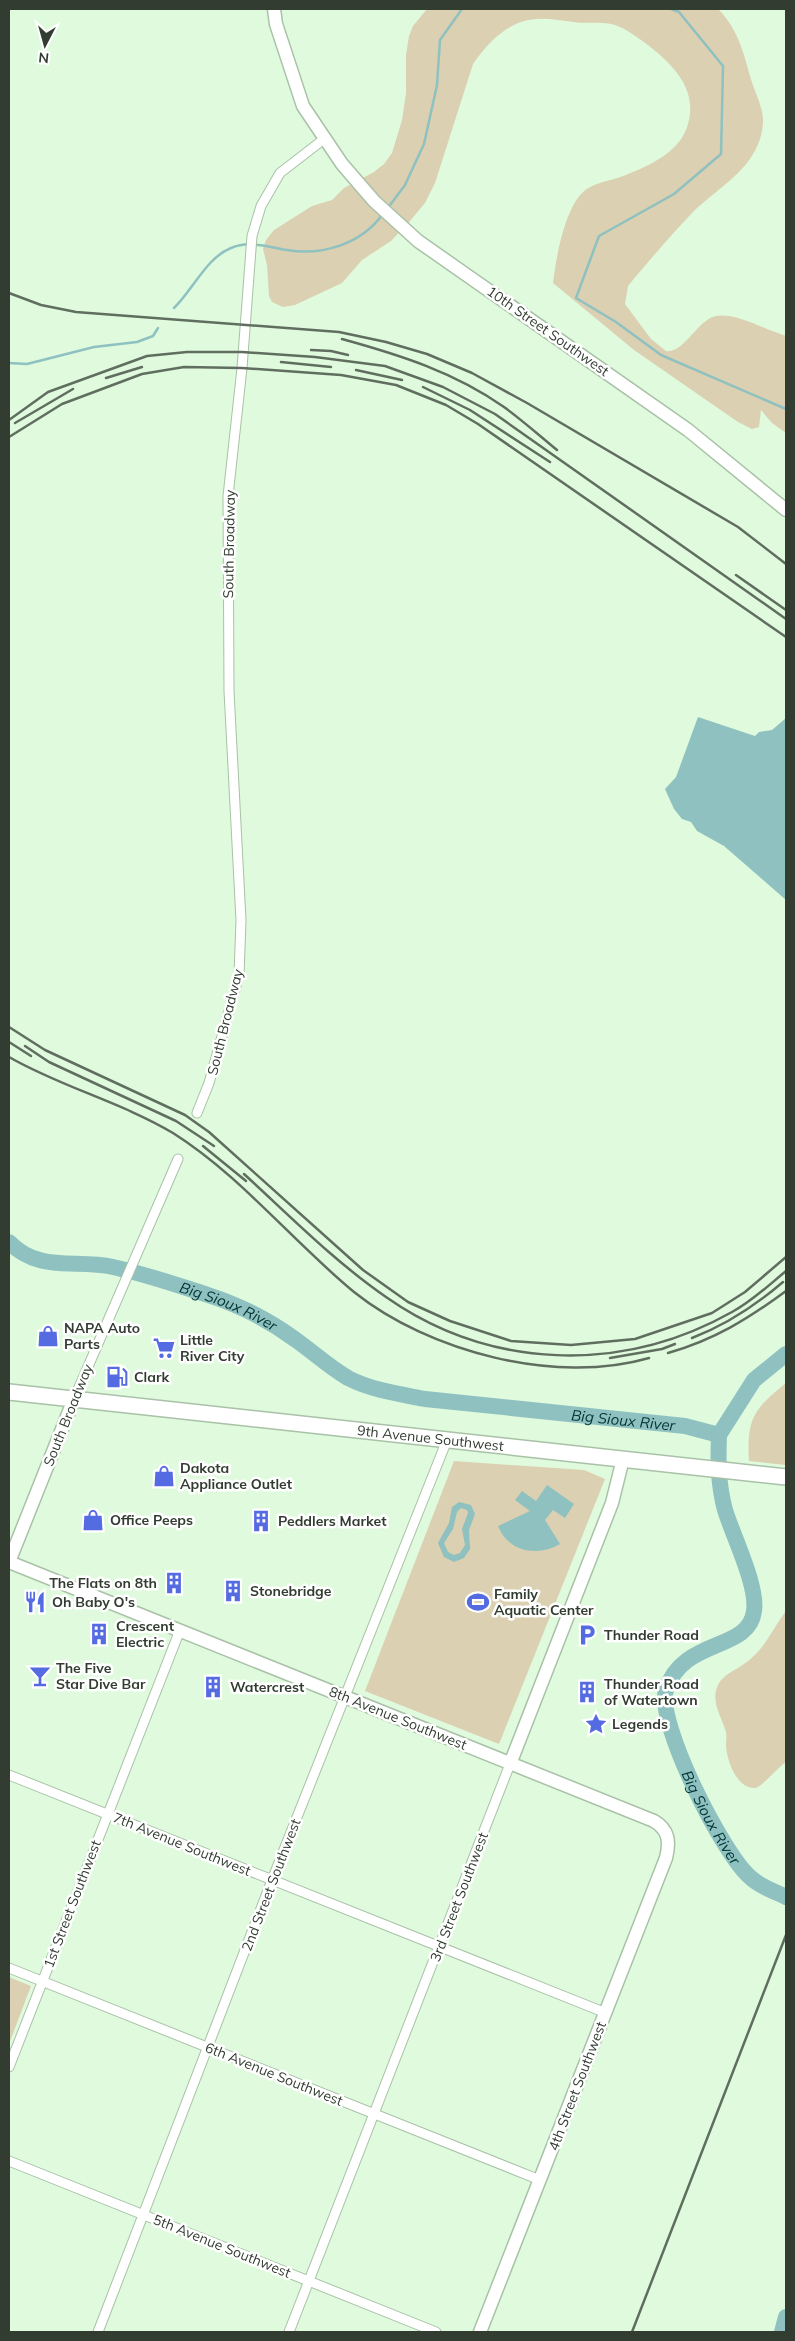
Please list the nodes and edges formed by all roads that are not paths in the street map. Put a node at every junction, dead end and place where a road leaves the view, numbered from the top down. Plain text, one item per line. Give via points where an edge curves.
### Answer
1 (274, 9) edge
2 (324, 139) junction
3 (786, 510) edge
4 (197, 1113) dead end
5 (178, 1159) dead end
6 (9, 1392) edge
7 (74, 1399) junction
8 (447, 1440) junction
9 (622, 1459) junction
10 (786, 1477) edge
11 (9, 1562) edge
12 (180, 1630) junction
13 (346, 1697) junction
14 (510, 1764) junction
15 (9, 1775) edge
16 (107, 1814) junction
17 (668, 1838) joint
18 (272, 1880) junction
19 (439, 1947) junction
20 (9, 1968) edge
21 (42, 1981) junction
22 (606, 2013) junction
23 (208, 2048) junction
24 (9, 2067) edge
25 (374, 2114) junction
26 (9, 2160) edge
27 (540, 2180) junction
28 (143, 2214) junction
29 (309, 2281) junction
30 (98, 2332) edge
31 (290, 2332) edge
32 (436, 2332) edge
33 (480, 2332) edge

1 - 2 street via 300,97
2 - 3 street, 10th Street Southwest via 374,201 418,241 688,430
2 - 4 street, South Broadway via 280,173 261,206 252,236 228,496 229,691 241,920 239,976 209,1083
5 - 7 street, South Broadway
6 - 7 main road, 9th Avenue Southwest
7 - 8 main road, 9th Avenue Southwest
7 - 11 street, South Broadway
8 - 9 main road, 9th Avenue Southwest
8 - 13 street, 2nd Street Southwest
9 - 10 main road, 9th Avenue Southwest
9 - 14 street, 3rd Street Southwest via 612,1502
11 - 12 street, 8th Avenue Southwest
12 - 13 street, 8th Avenue Southwest
12 - 16 street, 1st Street Southwest
13 - 14 street, 8th Avenue Southwest
13 - 18 street, 2nd Street Southwest
14 - 17 street, 8th Avenue Southwest via 654,1821 663,1827
14 - 19 street, 3rd Street Southwest
15 - 16 street, 7th Avenue Southwest
16 - 18 street, 7th Avenue Southwest
16 - 21 street, 1st Street Southwest
17 - 22 street, 4th Street Southwest via 666,1858
18 - 19 street, 7th Avenue Southwest
18 - 23 street, 2nd Street Southwest
19 - 22 street, 7th Avenue Southwest
19 - 25 street, 3rd Street Southwest
20 - 21 street, 6th Avenue Southwest
21 - 23 street, 6th Avenue Southwest
21 - 24 street, 1st Street Southwest
22 - 27 street, 4th Street Southwest
23 - 25 street, 6th Avenue Southwest
23 - 28 street, 2nd Street Southwest
25 - 27 street, 6th Avenue Southwest
25 - 29 street, 3rd Street Southwest
26 - 28 street, 5th Avenue Southwest
27 - 33 street, 4th Street Southwest
28 - 29 street, 5th Avenue Southwest
28 - 30 street, 2nd Street Southwest
29 - 31 street, 3rd Street Southwest
29 - 32 street, 5th Avenue Southwest

